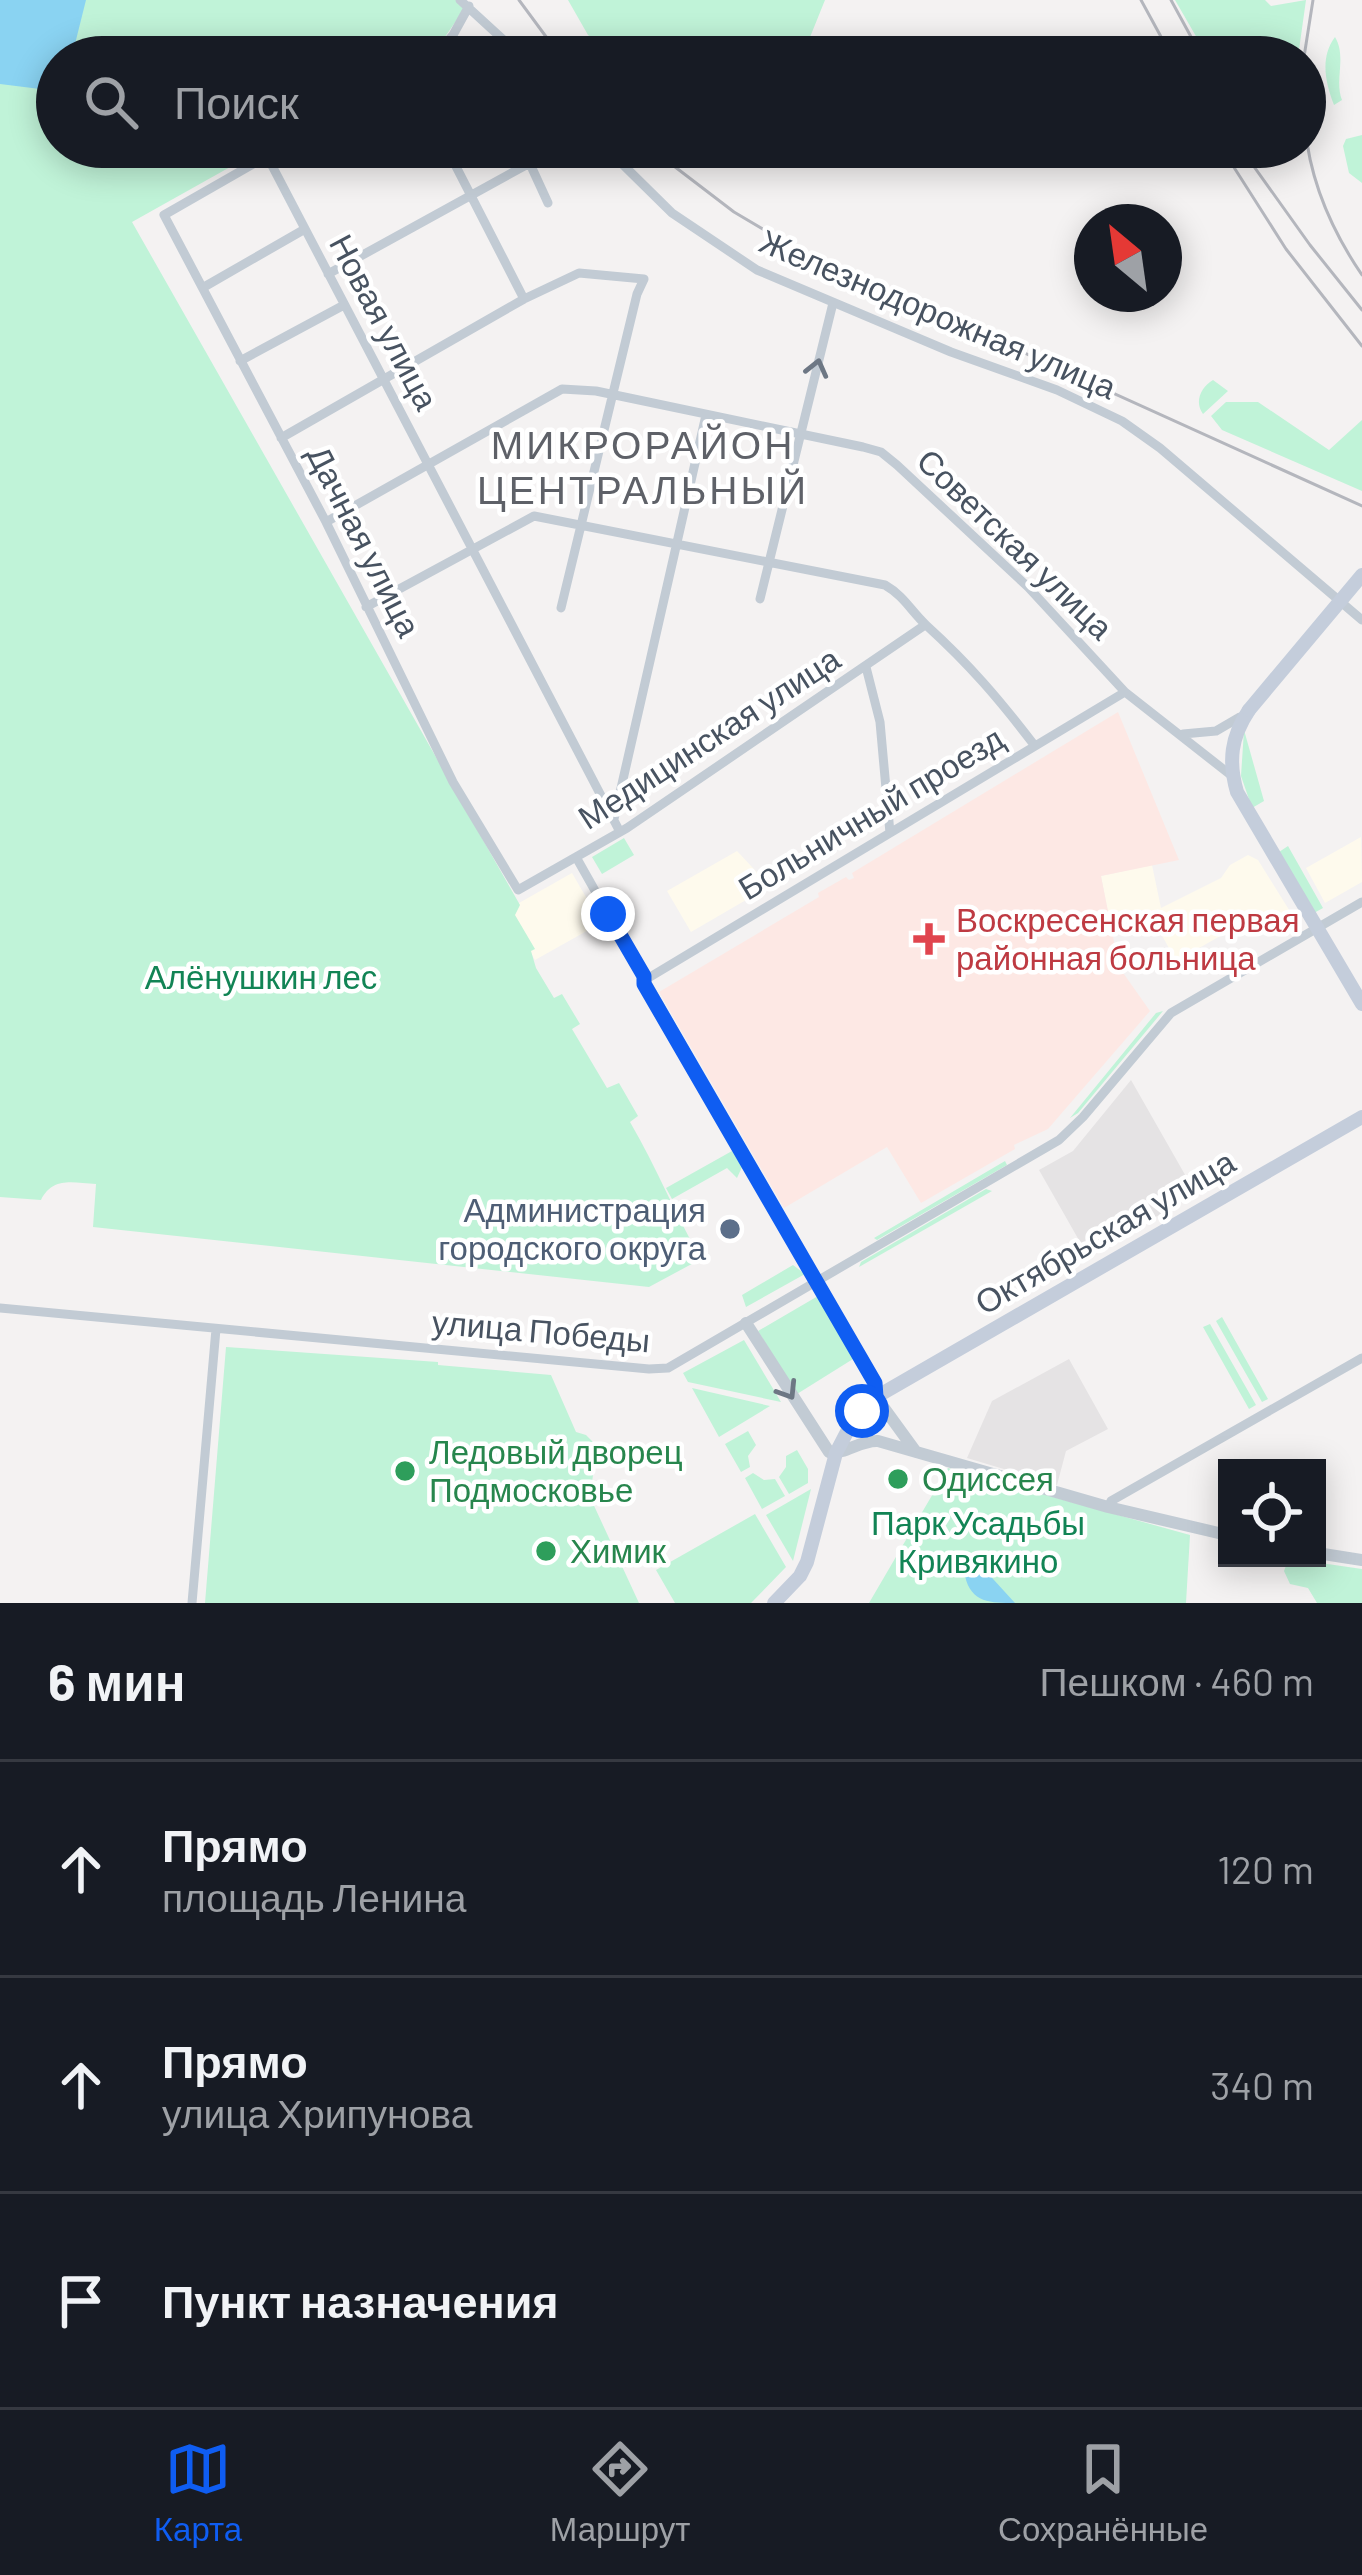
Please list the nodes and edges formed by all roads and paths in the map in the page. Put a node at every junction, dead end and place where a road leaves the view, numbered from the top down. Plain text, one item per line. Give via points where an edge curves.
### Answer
1 (465, 3) edge
2 (452, 36) edge
3 (500, 36) edge
4 (246, 168) edge
5 (273, 168) edge
6 (457, 168) edge
7 (520, 168) edge
8 (532, 168) edge
9 (627, 168) edge
10 (471, 195) junction
11 (548, 203) dead end
12 (305, 229) junction
13 (328, 274) junction
14 (203, 287) junction
15 (524, 299) junction
16 (832, 303) junction
17 (344, 305) junction
18 (240, 361) junction
19 (383, 379) junction
20 (613, 395) junction
21 (706, 415) junction
22 (801, 433) junction
23 (281, 438) junction
24 (428, 464) junction
25 (326, 522) junction
26 (581, 524) junction
27 (675, 542) junction
28 (472, 548) junction
29 (770, 563) junction
30 (1362, 575) edge
31 (760, 599) dead end
32 (366, 607) junction
33 (561, 608) dead end
34 (1362, 620) edge
35 (926, 625) junction
36 (866, 667) junction
37 (1125, 692) junction
38 (1249, 710) junction
39 (1182, 734) junction
40 (1034, 746) junction
41 (1232, 776) junction
42 (614, 819) junction
43 (620, 832) junction
44 (890, 833) junction
45 (576, 857) junction
46 (518, 890) joint
47 (1362, 902) edge
48 (1316, 928) junction
49 (645, 980) junction
50 (1362, 1004) edge
51 (1362, 1117) edge
52 (816, 1282) junction
53 (0, 1309) edge
54 (746, 1323) junction
55 (216, 1329) junction
56 (1362, 1358) edge
57 (876, 1397) junction
58 (916, 1453) junction
59 (836, 1454) junction
60 (1108, 1507) junction
61 (1218, 1533) edge
62 (1326, 1554) edge
63 (1362, 1560) edge
64 (192, 1603) edge
65 (774, 1603) edge

1 - 2 street
1 - 3 street
4 - 14 street, Дачная улица via 164,214
5 - 12 street, Новая улица
6 - 10 street
7 - 10 street
8 - 11 street
9 - 16 street, Железнодорожная улица via 695,232
10 - 13 street
10 - 15 street
12 - 13 street, Новая улица
12 - 14 street
13 - 17 street, Новая улица
14 - 18 street, Дачная улица
15 - 19 street
15 - 20 street via 579,273 644,279
22 -> 16 street
16 - 34 street, Железнодорожная улица via 1122,422
17 - 18 street
17 - 19 street, Новая улица
18 - 23 street, Дачная улица
19 - 23 street
19 - 24 street, Новая улица
20 - 21 street, Советская улица
20 - 24 street, Советская улица via 562,389
20 - 26 street
21 - 22 street, Советская улица
21 - 27 street
22 - 29 street
22 - 37 street, Советская улица via 881,452 1028,587
23 - 25 street, Дачная улица
24 - 25 street, Советская улица
24 - 28 street, Новая улица
25 - 32 street, Дачная улица
26 - 27 street
26 - 28 street via 533,516
26 - 33 street
27 - 29 street
27 - 42 street
28 - 32 street
28 - 42 street, Новая улица
29 - 31 street
29 - 35 street via 885,585
30 - 38 main road, bridge
32 - 46 street, Дачная улица
35 - 36 street, Медицинская улица
35 - 40 street via 957,650
36 - 43 street, Медицинская улица
36 - 44 street
37 - 39 street, Советская улица
37 - 40 street, Больничный проезд
38 - 39 street via 1216,731
38 - 41 main road via 1234,736
39 - 41 street, Советская улица
40 - 44 street, Больничный проезд
41 - 48 main road, Советская улица
42 - 43 street, Новая улица
43 - 45 street, Медицинская улица
44 - 49 street, Больничный проезд
45 - 46 street, Медицинская улица
45 - 49 street
47 - 48 street, улица Победы
48 - 50 main road, Советская улица
48 - 52 street, улица Победы via 1172,1013 1058,1140
49 - 52 street
51 - 57 main road, Октябрьская улица
52 - 54 street, улица Победы
52 - 57 street
53 - 55 street, улица Победы
54 - 55 street, улица Победы via 661,1370
54 -> 59 street
55 - 64 street
56 - 60 street
57 - 58 street
57 - 59 main road
58 - 59 street via 868,1440
58 - 60 street
59 - 65 main road via 806,1565
60 - 61 street
62 - 63 street

